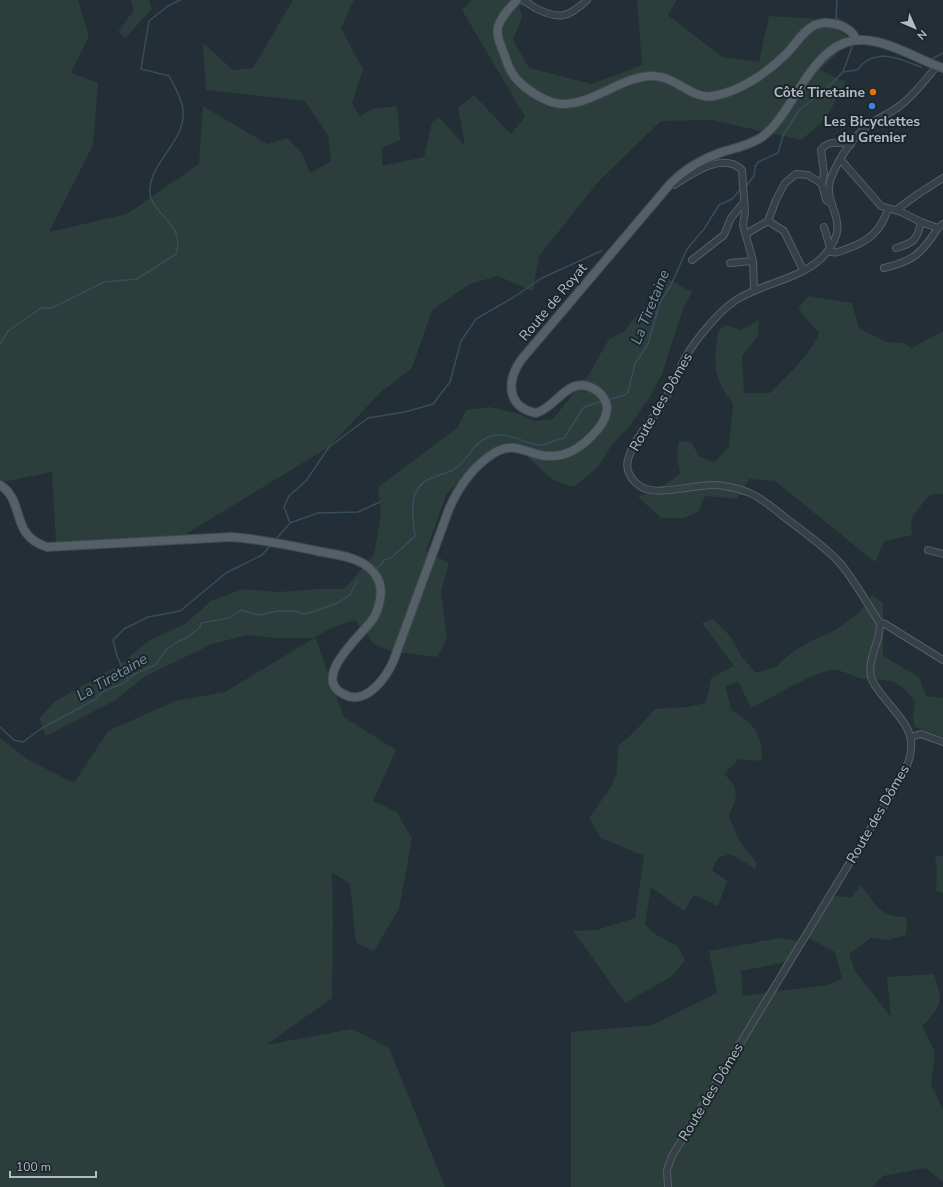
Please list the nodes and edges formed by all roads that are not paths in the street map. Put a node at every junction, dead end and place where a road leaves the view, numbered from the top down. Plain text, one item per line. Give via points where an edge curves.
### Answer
1 (517, 0) edge
2 (521, 0) edge
3 (587, 0) edge
4 (856, 40) junction
5 (940, 67) edge
6 (851, 144) junction
7 (841, 160) junction
8 (943, 178) edge
9 (671, 183) junction
10 (822, 184) junction
11 (744, 202) junction
12 (832, 204) junction
13 (888, 209) junction
14 (896, 210) junction
15 (768, 221) junction
16 (921, 222) junction
17 (940, 226) edge
18 (824, 227) dead end
19 (746, 234) junction
20 (896, 248) dead end
21 (829, 250) junction
22 (692, 260) dead end
23 (753, 262) junction
24 (730, 264) dead end
25 (884, 268) dead end
26 (803, 270) junction
27 (754, 290) junction
28 (0, 485) edge
29 (928, 550) dead end
30 (943, 554) edge
31 (880, 623) junction
32 (943, 660) edge
33 (911, 736) junction
34 (943, 742) edge
35 (668, 1187) edge

1 - 4 main road via 498,28 501,46 508,65 520,83 554,104 575,103 636,79 654,76 676,82 698,96 721,95 756,78 774,65 814,25 827,23 848,29
2 - 3 street via 547,14 558,16 572,13
4 - 5 main road, Route de Royat via 873,41
4 - 9 main road, Route de Royat via 838,46 822,57 781,115 762,136 752,143 695,163
5 - 6 street, Route des Dômes via 902,104 869,125
6 - 7 street, Route des Dômes
6 - 10 street via 833,143 823,146
7 - 12 street, Route des Dômes via 830,184
7 - 13 street via 876,202
8 - 14 street
9 - 11 street via 674,185 700,168 733,163 744,174
9 - 28 main road, Route de Royat via 521,360 512,378 512,394 516,401 521,407 536,413 551,406 571,387 582,385 592,388 602,395 607,406 606,416 599,428 571,453 555,457 539,455 521,448 508,448 496,452 468,475 457,491 388,672 372,690 359,696 351,697 339,690 335,685 334,670 377,611 380,599 379,584 365,564 343,556 255,539 231,537 47,547 38,544 25,533 13,501
10 - 12 street via 826,200
10 - 15 street via 801,173 792,177 776,200
11 - 19 street via 743,225
11 - 22 street via 731,218 724,235
12 - 21 street, Route des Dômes via 838,232
13 - 14 street
13 - 21 street via 883,223 868,240 836,253
14 - 16 street
15 - 19 street
15 - 26 street via 784,231
16 - 17 street
16 - 20 street via 918,235 912,242
17 - 25 street via 917,255 903,264
18 - 21 street
19 - 23 street
21 - 26 street, Route des Dômes via 818,261
23 - 24 street
23 - 27 street
26 - 27 street, Route des Dômes
27 - 31 street, Route des Dômes via 735,301 699,337 685,358 665,400 634,445 627,470 632,478 647,490 658,492 710,485 730,486 751,494 812,538 840,563
29 - 30 street
31 - 32 street via 886,624
31 - 33 street via 881,631 870,663 871,676 876,688
33 - 34 street via 921,734
33 - 35 street, Route des Dômes via 912,752 904,773 672,1156 667,1170

